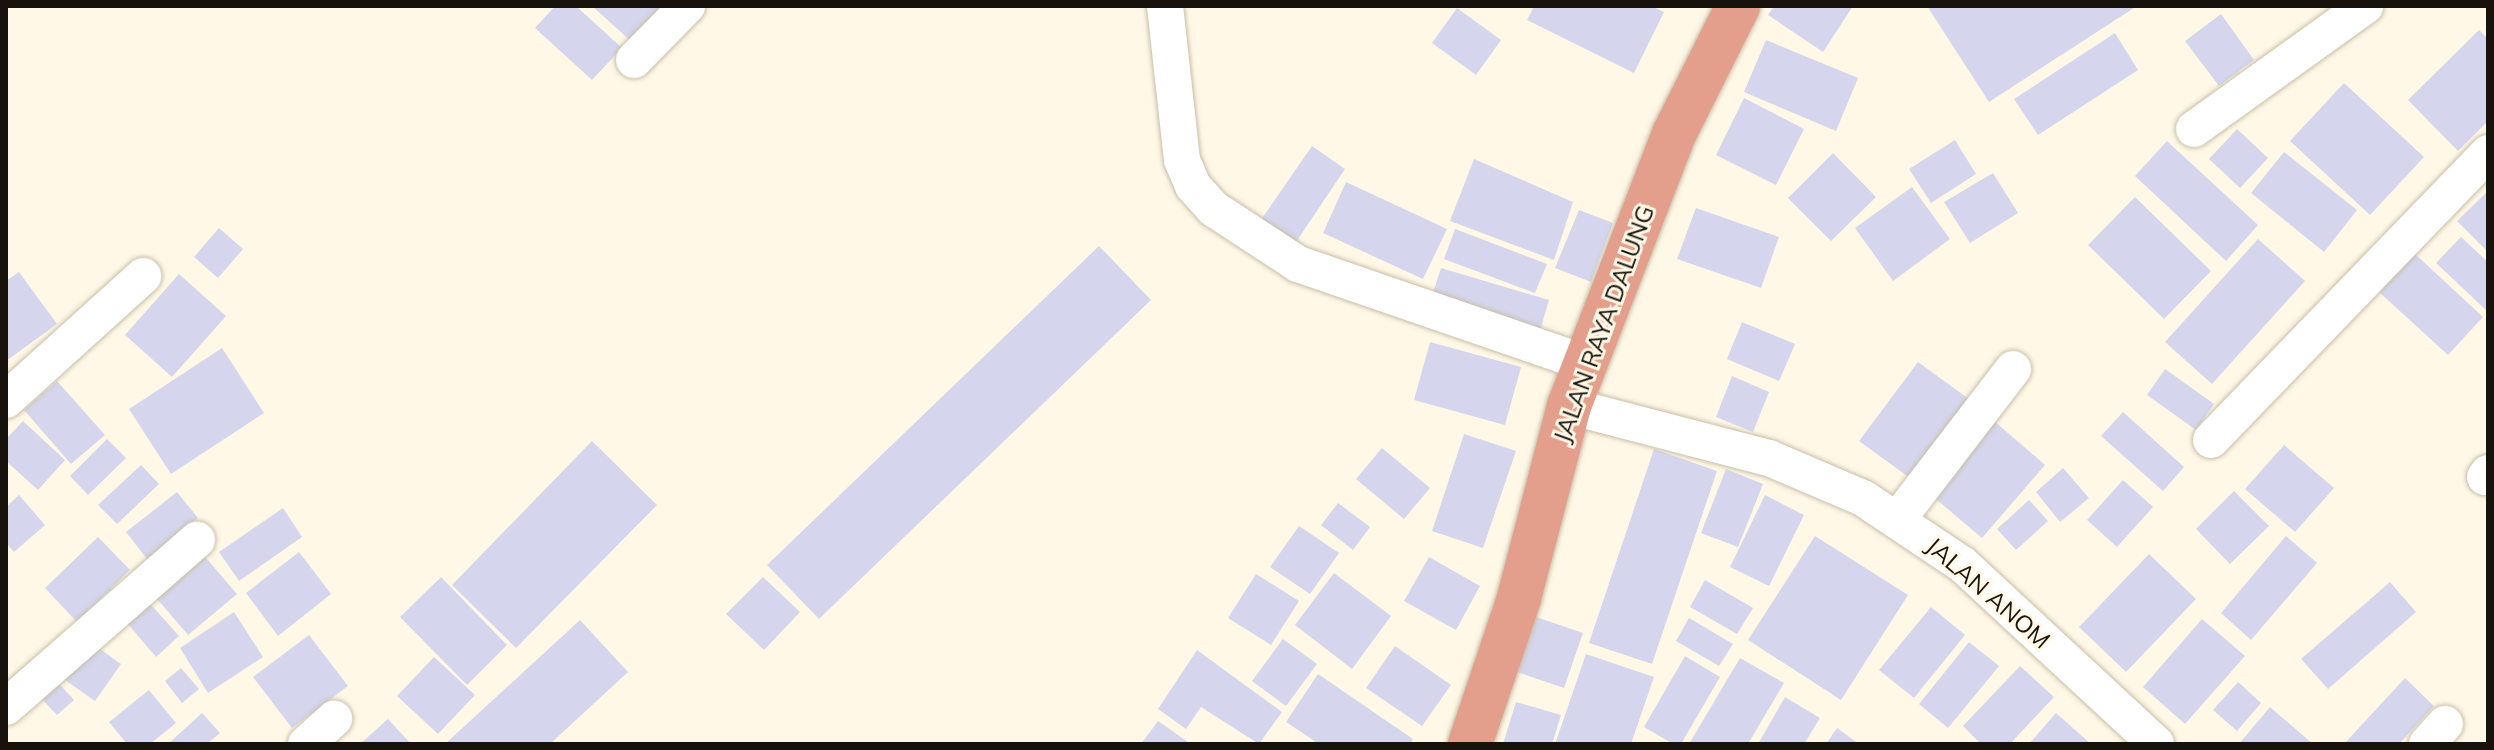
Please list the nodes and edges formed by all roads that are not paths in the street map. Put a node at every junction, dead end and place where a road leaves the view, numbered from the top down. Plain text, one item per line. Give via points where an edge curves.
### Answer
1 (687, 6) edge
2 (1165, 6) edge
3 (1738, 6) edge
4 (2365, 6) edge
5 (634, 60) dead end
6 (2194, 129) dead end
7 (2488, 153) edge
8 (143, 276) dead end
9 (1585, 363) junction
10 (2013, 369) dead end
11 (6, 400) edge
12 (1569, 406) junction
13 (2211, 440) dead end
14 (1898, 519) junction
15 (197, 540) dead end
16 (6, 707) edge
17 (334, 719) dead end
18 (306, 744) edge
19 (1470, 744) edge
20 (2156, 744) edge

1 - 5 street
2 - 9 street via 1182,160 1193,186 1224,217 1298,264
3 - 9 main road, JALAN RAYA DALUNG via 1674,134
4 - 6 street
7 - 13 street
8 - 11 street
9 - 12 main road, JALAN RAYA DALUNG
10 - 14 street
12 - 14 street, JALAN ANOM via 1769,458
12 - 19 main road, JALAN RAYA DALUNG via 1519,598
14 - 20 street, JALAN ANOM via 1963,565
15 - 16 street
17 - 18 street

